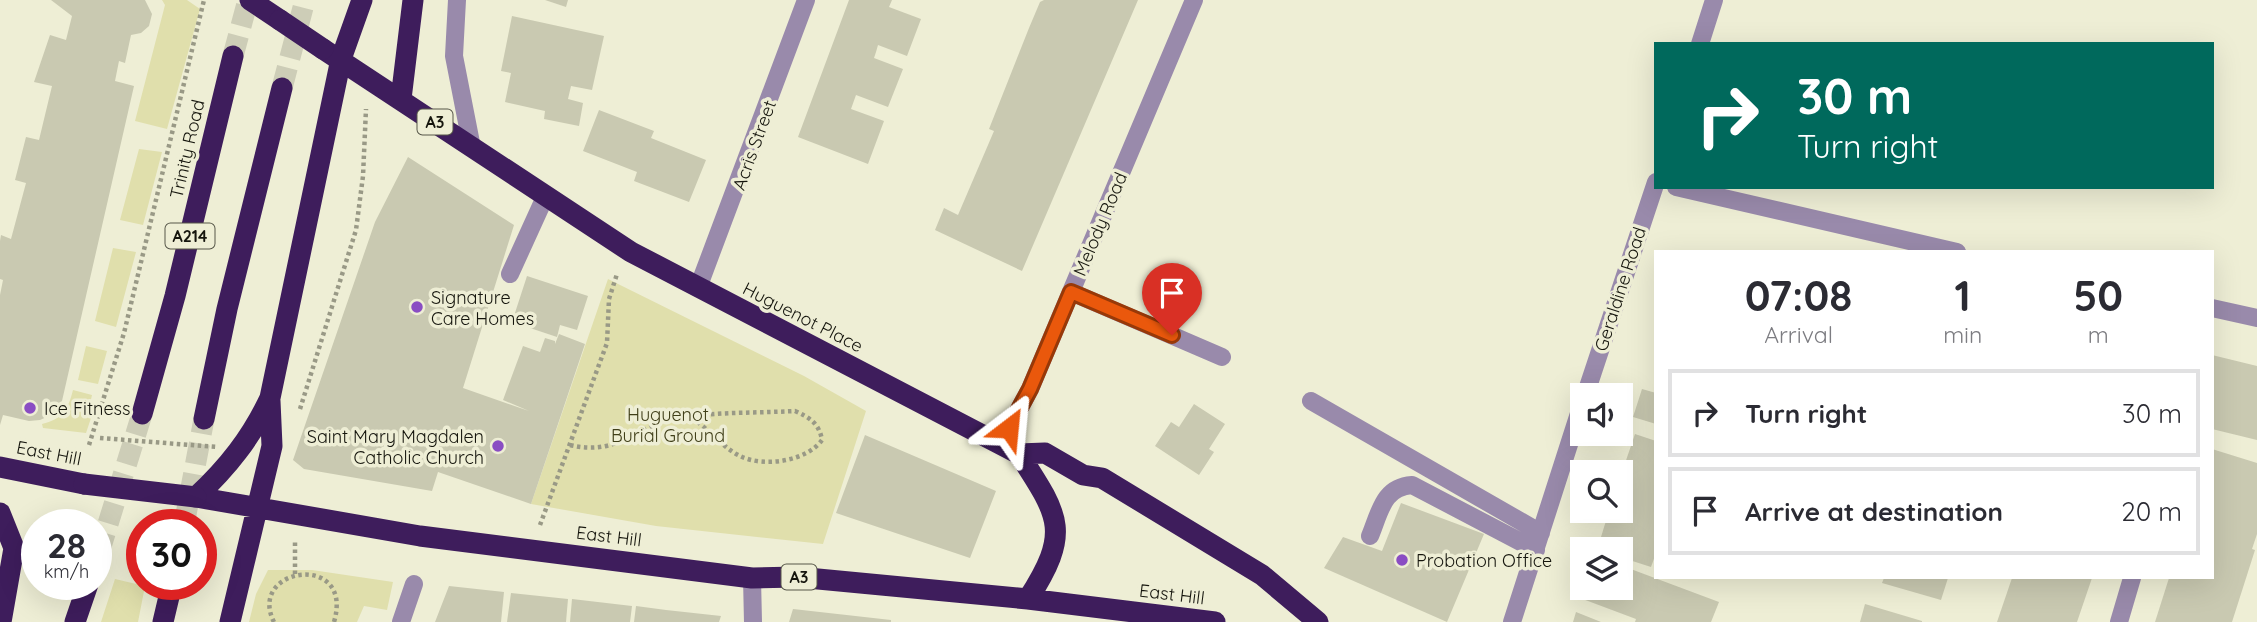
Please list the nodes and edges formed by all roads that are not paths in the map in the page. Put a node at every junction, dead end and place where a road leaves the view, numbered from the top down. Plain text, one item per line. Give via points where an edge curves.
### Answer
1 (250, 0) edge
2 (362, 0) edge
3 (413, 0) edge
4 (457, 0) edge
5 (806, 0) edge
6 (1194, 0) edge
7 (1714, 0) edge
8 (1701, 42) edge
9 (332, 54) junction
10 (233, 56) tunnel mouth
11 (282, 88) tunnel mouth
12 (401, 99) junction
13 (472, 148) junction
14 (1654, 188) edge
15 (1685, 189) edge
16 (545, 197) junction
17 (1948, 250) edge
18 (510, 274) dead end
19 (698, 288) junction
20 (1071, 292) junction
21 (2214, 308) edge
22 (2257, 318) edge
23 (1222, 357) dead end
24 (1589, 383) edge
25 (270, 398) junction
26 (1311, 401) dead end
27 (142, 414) tunnel mouth
28 (204, 419) tunnel mouth
29 (1570, 442) edge
30 (1009, 450) junction
31 (0, 467) edge
32 (205, 499) junction
33 (256, 507) junction
34 (0, 513) edge
35 (1370, 536) dead end
36 (1539, 541) junction
37 (752, 578) junction
38 (2132, 579) edge
39 (414, 584) dead end
40 (1028, 599) junction
41 (83, 600) edge
42 (168, 600) edge
43 (1134, 617) edge
44 (1, 622) edge
45 (75, 622) edge
46 (163, 622) edge
47 (230, 622) edge
48 (401, 622) edge
49 (753, 622) edge
50 (1215, 622) edge
51 (1318, 622) edge
52 (1512, 622) edge
53 (2119, 622) edge

1 - 9 highway, Huguenot Place / A3, bridge
2 - 9 highway
3 - 12 highway
4 - 13 street via 454,56
5 - 19 street, Acris Street
6 - 20 street, Melody Road
7 - 8 street
9 - 12 highway, Huguenot Place / A3
9 - 25 highway
10 - 27 highway, Trinity Road / A214
11 - 28 highway
12 - 13 highway, Huguenot Place / A3
13 - 16 highway, Huguenot Place / A3
14 - 24 street, Geraldine Road
15 - 17 street
16 - 18 street
16 - 19 highway, Huguenot Place / A3 via 631,253
19 - 30 highway, Huguenot Place / A3
20 - 23 street
20 - 30 street, Melody Road
21 - 22 street
25 - 32 highway via 249,438
25 - 33 highway via 272,446
26 - 36 street
29 - 36 street
30 - 40 highway, A3 via 1043,490 1056,523 1057,542
30 - 51 highway, Huguenot Place / A3 via 1045,453 1083,475 1102,478 1262,575
31 - 32 highway, East Hill / A3, bridge via 84,484
32 - 33 highway, East Hill / A3
33 - 37 highway, East Hill / A3 via 420,536
33 - 47 highway
34 - 44 highway via 14,548
35 - 36 street via 1389,494 1397,486 1412,485
36 - 52 street
37 - 40 highway, East Hill / A3 via 797,577
37 - 49 street
38 - 53 street
39 - 48 street
40 - 43 highway, East Hill / A3
41 - 45 highway
42 - 46 highway
43 - 50 highway, East Hill / A3

